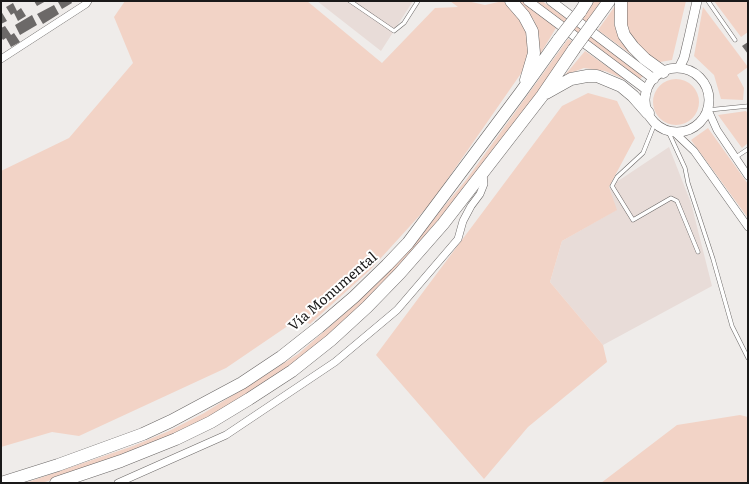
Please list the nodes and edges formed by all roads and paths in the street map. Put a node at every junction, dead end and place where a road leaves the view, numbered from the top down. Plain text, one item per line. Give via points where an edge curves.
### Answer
1 (350, 1) edge
2 (418, 1) edge
3 (511, 1) edge
4 (528, 1) edge
5 (551, 1) edge
6 (587, 1) edge
7 (609, 1) edge
8 (621, 1) edge
9 (697, 1) edge
10 (708, 1) edge
11 (86, 2) edge
12 (735, 40) dead end
13 (2, 56) edge
14 (679, 68) junction
15 (658, 75) junction
16 (647, 90) junction
17 (522, 92) junction
18 (542, 96) junction
19 (748, 106) edge
20 (708, 110) junction
21 (648, 113) junction
22 (655, 123) junction
23 (671, 132) junction
24 (748, 149) edge
25 (735, 158) junction
26 (483, 174) junction
27 (748, 176) edge
28 (748, 227) edge
29 (698, 252) dead end
30 (748, 358) edge
31 (1, 483) edge
32 (56, 483) edge
33 (118, 483) edge

1 - 2 lane via 394,31 404,23
3 - 17 highway via 524,16 532,31 534,42 534,53
4 - 16 street
5 - 15 street
6 - 17 highway, Vía Monumental, bridge
7 - 18 highway, bridge
8 - 15 highway via 621,25 624,35
9 - 14 street via 684,58
10 - 12 lane
11 - 13 street
14 - 15 street
14 - 20 street via 689,70 704,82 710,100
15 - 16 street
16 - 21 street
17 - 31 highway, Vía Monumental via 408,243 354,297 281,357 224,393 143,434
18 - 21 highway via 571,79 597,76 621,86
18 - 26 highway
19 - 20 lane
20 - 23 street via 703,120 695,127 685,132
20 - 25 street
21 - 22 street
22 - 23 street
22 - 29 lane via 643,153 617,177 612,186 633,220 671,198 677,201
23 - 28 street via 694,151
23 - 30 lane via 685,168 732,326
24 - 25 lane
25 - 27 street
26 - 32 highway via 443,224 367,307 292,371 224,414 176,440
26 - 33 street via 484,184 471,206 458,239 397,310 335,362 226,435

